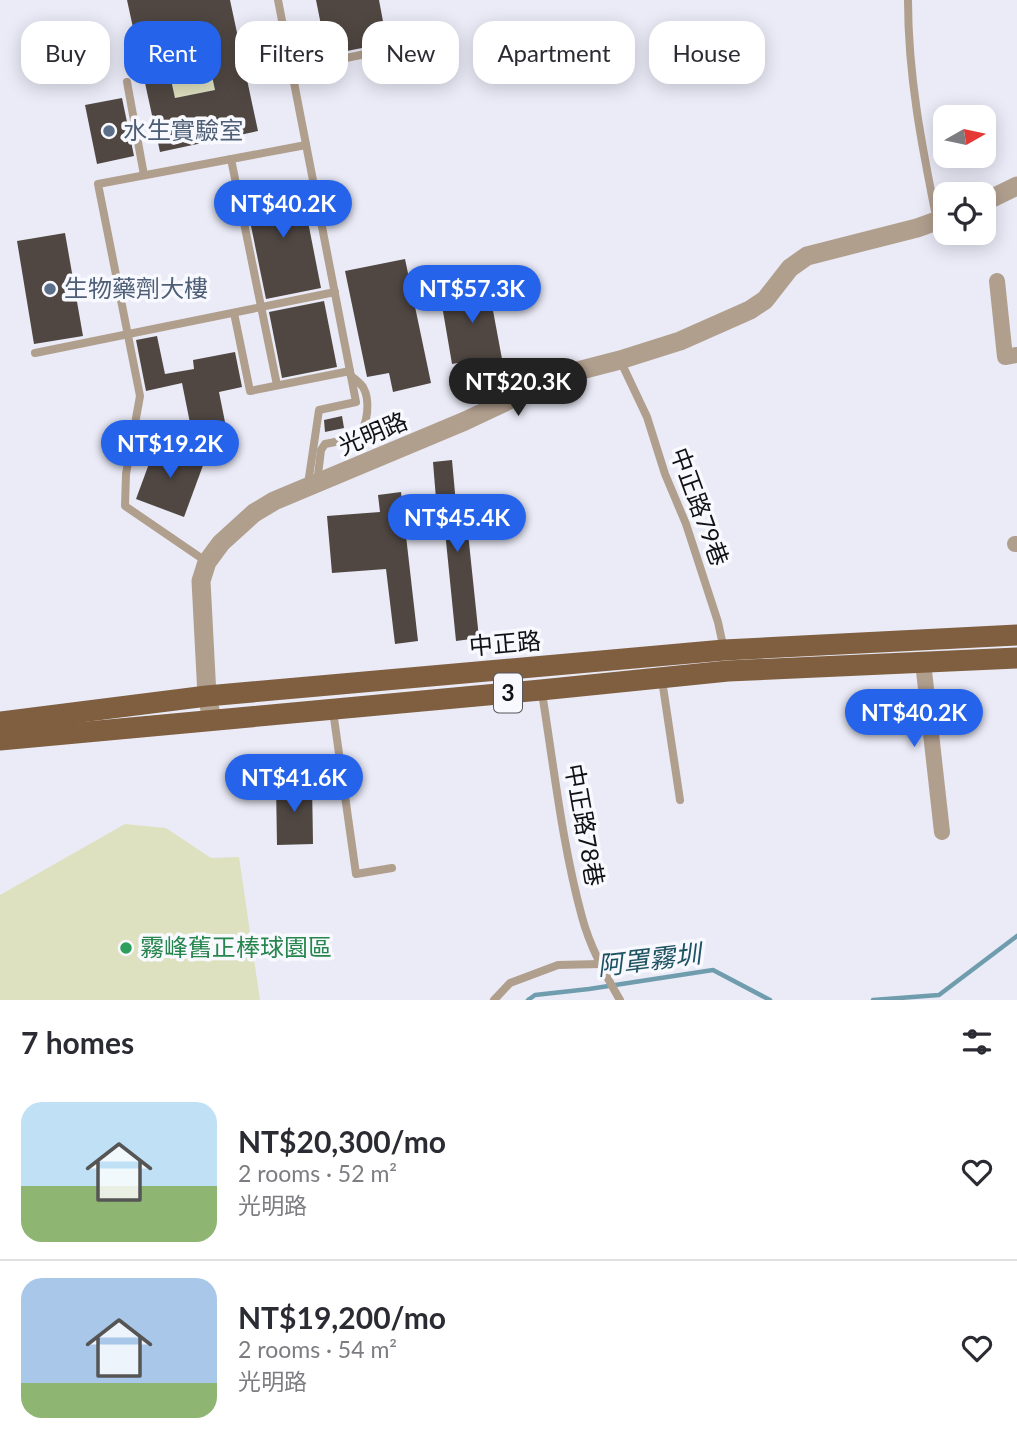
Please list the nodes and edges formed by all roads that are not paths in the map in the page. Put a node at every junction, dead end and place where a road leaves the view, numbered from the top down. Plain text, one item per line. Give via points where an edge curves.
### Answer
1 (278, 0) edge
2 (908, 0) edge
3 (282, 21) edge
4 (127, 84) edge
5 (295, 84) edge
6 (306, 145) junction
7 (232, 159) junction
8 (144, 175) junction
9 (1017, 186) edge
10 (933, 189) edge
11 (996, 196) edge
12 (933, 222) edge
13 (996, 281) dead end
14 (335, 292) junction
15 (261, 307) junction
16 (234, 313) junction
17 (127, 335) junction
18 (35, 353) dead end
19 (1017, 355) edge
20 (620, 360) junction
21 (350, 373) junction
22 (277, 385) junction
23 (312, 486) junction
24 (207, 562) junction
25 (1017, 635) edge
26 (1017, 658) edge
27 (726, 661) junction
28 (923, 662) junction
29 (662, 677) junction
30 (541, 690) junction
31 (207, 696) junction
32 (333, 708) junction
33 (212, 719) junction
34 (0, 722) edge
35 (0, 740) edge
36 (680, 800) dead end
37 (942, 832) dead end
38 (392, 868) dead end
39 (600, 964) junction
40 (494, 1000) edge
41 (620, 1000) edge

1 - 3 lane
2 - 10 lane via 919,136
4 - 8 lane
5 - 6 lane
6 - 7 lane
6 - 14 lane
7 - 8 lane
7 - 15 lane
8 - 17 lane via 98,184
9 - 11 street
12 - 20 street, 光明路 via 807,256 750,310 680,341
13 - 19 street via 1005,357
14 - 15 lane
14 - 21 lane
15 - 16 lane
15 - 22 lane
16 - 17 lane
16 - 22 lane via 250,391
17 - 18 lane
17 - 24 lane via 140,396 125,506
20 - 23 street, 光明路 via 562,375
20 - 27 lane, 中正路79巷 via 647,417 686,524
21 - 22 lane
21 - 23 lane via 356,402 319,410
21 - 23 lane via 366,396 364,424 356,435 325,444
23 - 24 street, 光明路 via 254,513
24 - 31 street via 201,582
25 - 27 main road, 中正路 / 3
26 - 28 main road, 中正路 / 3
27 - 28 main road, 中正路 / 3
27 - 29 main road, 中正路 / 3
27 - 31 main road, 中正路 / 3
28 - 37 street
29 - 30 main road, 中正路 / 3
29 - 36 lane
30 - 32 main road, 中正路 / 3
30 - 39 lane, 中正路78巷 via 568,855 582,918
31 - 33 street
31 - 34 main road, 中正路 / 3
32 - 33 main road, 中正路 / 3
32 - 38 lane via 356,874
33 - 35 main road, 中正路 / 3
39 - 40 lane via 558,965 510,983
39 - 41 lane, 中正路78巷

